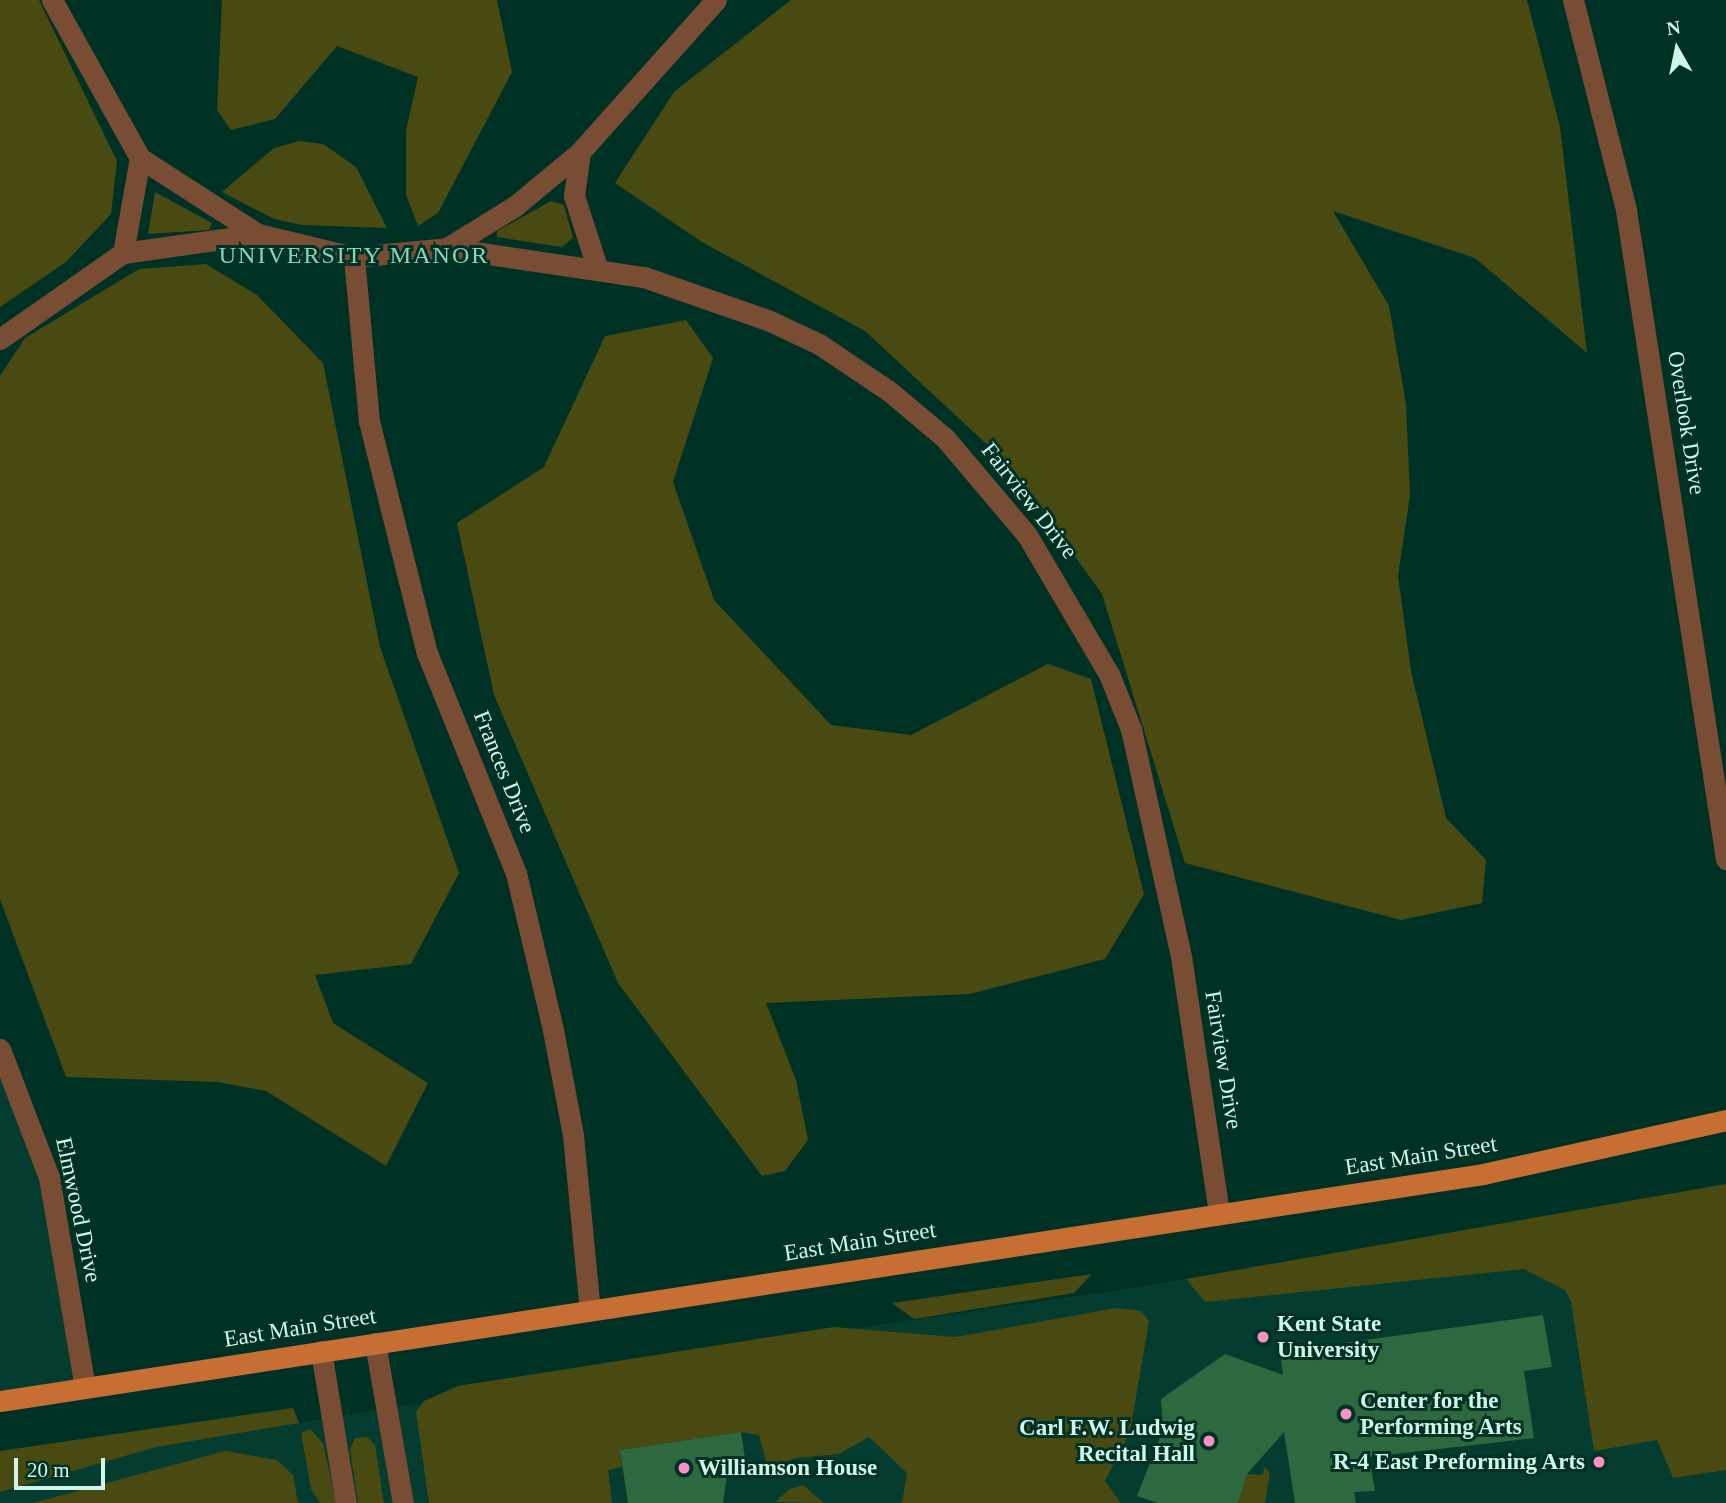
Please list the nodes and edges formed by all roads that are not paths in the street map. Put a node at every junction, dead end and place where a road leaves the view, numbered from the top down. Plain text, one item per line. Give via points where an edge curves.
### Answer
1 (52, 0) edge
2 (716, 0) edge
3 (1573, 0) edge
4 (580, 152) junction
5 (140, 158) junction
6 (258, 234) junction
7 (447, 248) junction
8 (123, 253) junction
9 (354, 257) junction
10 (597, 267) junction
11 (0, 339) edge
12 (1726, 859) edge
13 (0, 1049) edge
14 (1726, 1120) edge
15 (1219, 1214) junction
16 (590, 1310) junction
17 (375, 1343) junction
18 (321, 1351) junction
19 (85, 1388) junction
20 (0, 1401) edge
21 (346, 1503) edge
22 (403, 1503) edge

1 - 5 street
2 - 4 street
3 - 12 street, Overlook Drive via 1626,210
4 - 7 street via 515,206
4 - 10 street via 574,196
5 - 6 street
5 - 8 street
6 - 8 street
6 - 9 street
7 - 9 street, Fairview Drive
7 - 10 street, Fairview Drive
8 - 11 street
9 - 16 street, Frances Drive via 369,421 427,653 516,873 553,1030 573,1135
10 - 15 street, Fairview Drive via 700,293 819,344 945,438 1027,535 1109,674 1131,729 1181,956
13 - 19 street, Elmwood Drive via 49,1177
14 - 15 main road, East Main Street via 1483,1174
15 - 16 main road, East Main Street
16 - 17 main road, East Main Street
17 - 18 main road, East Main Street
17 - 22 street
18 - 19 main road, East Main Street
18 - 21 street
19 - 20 main road, East Main Street

